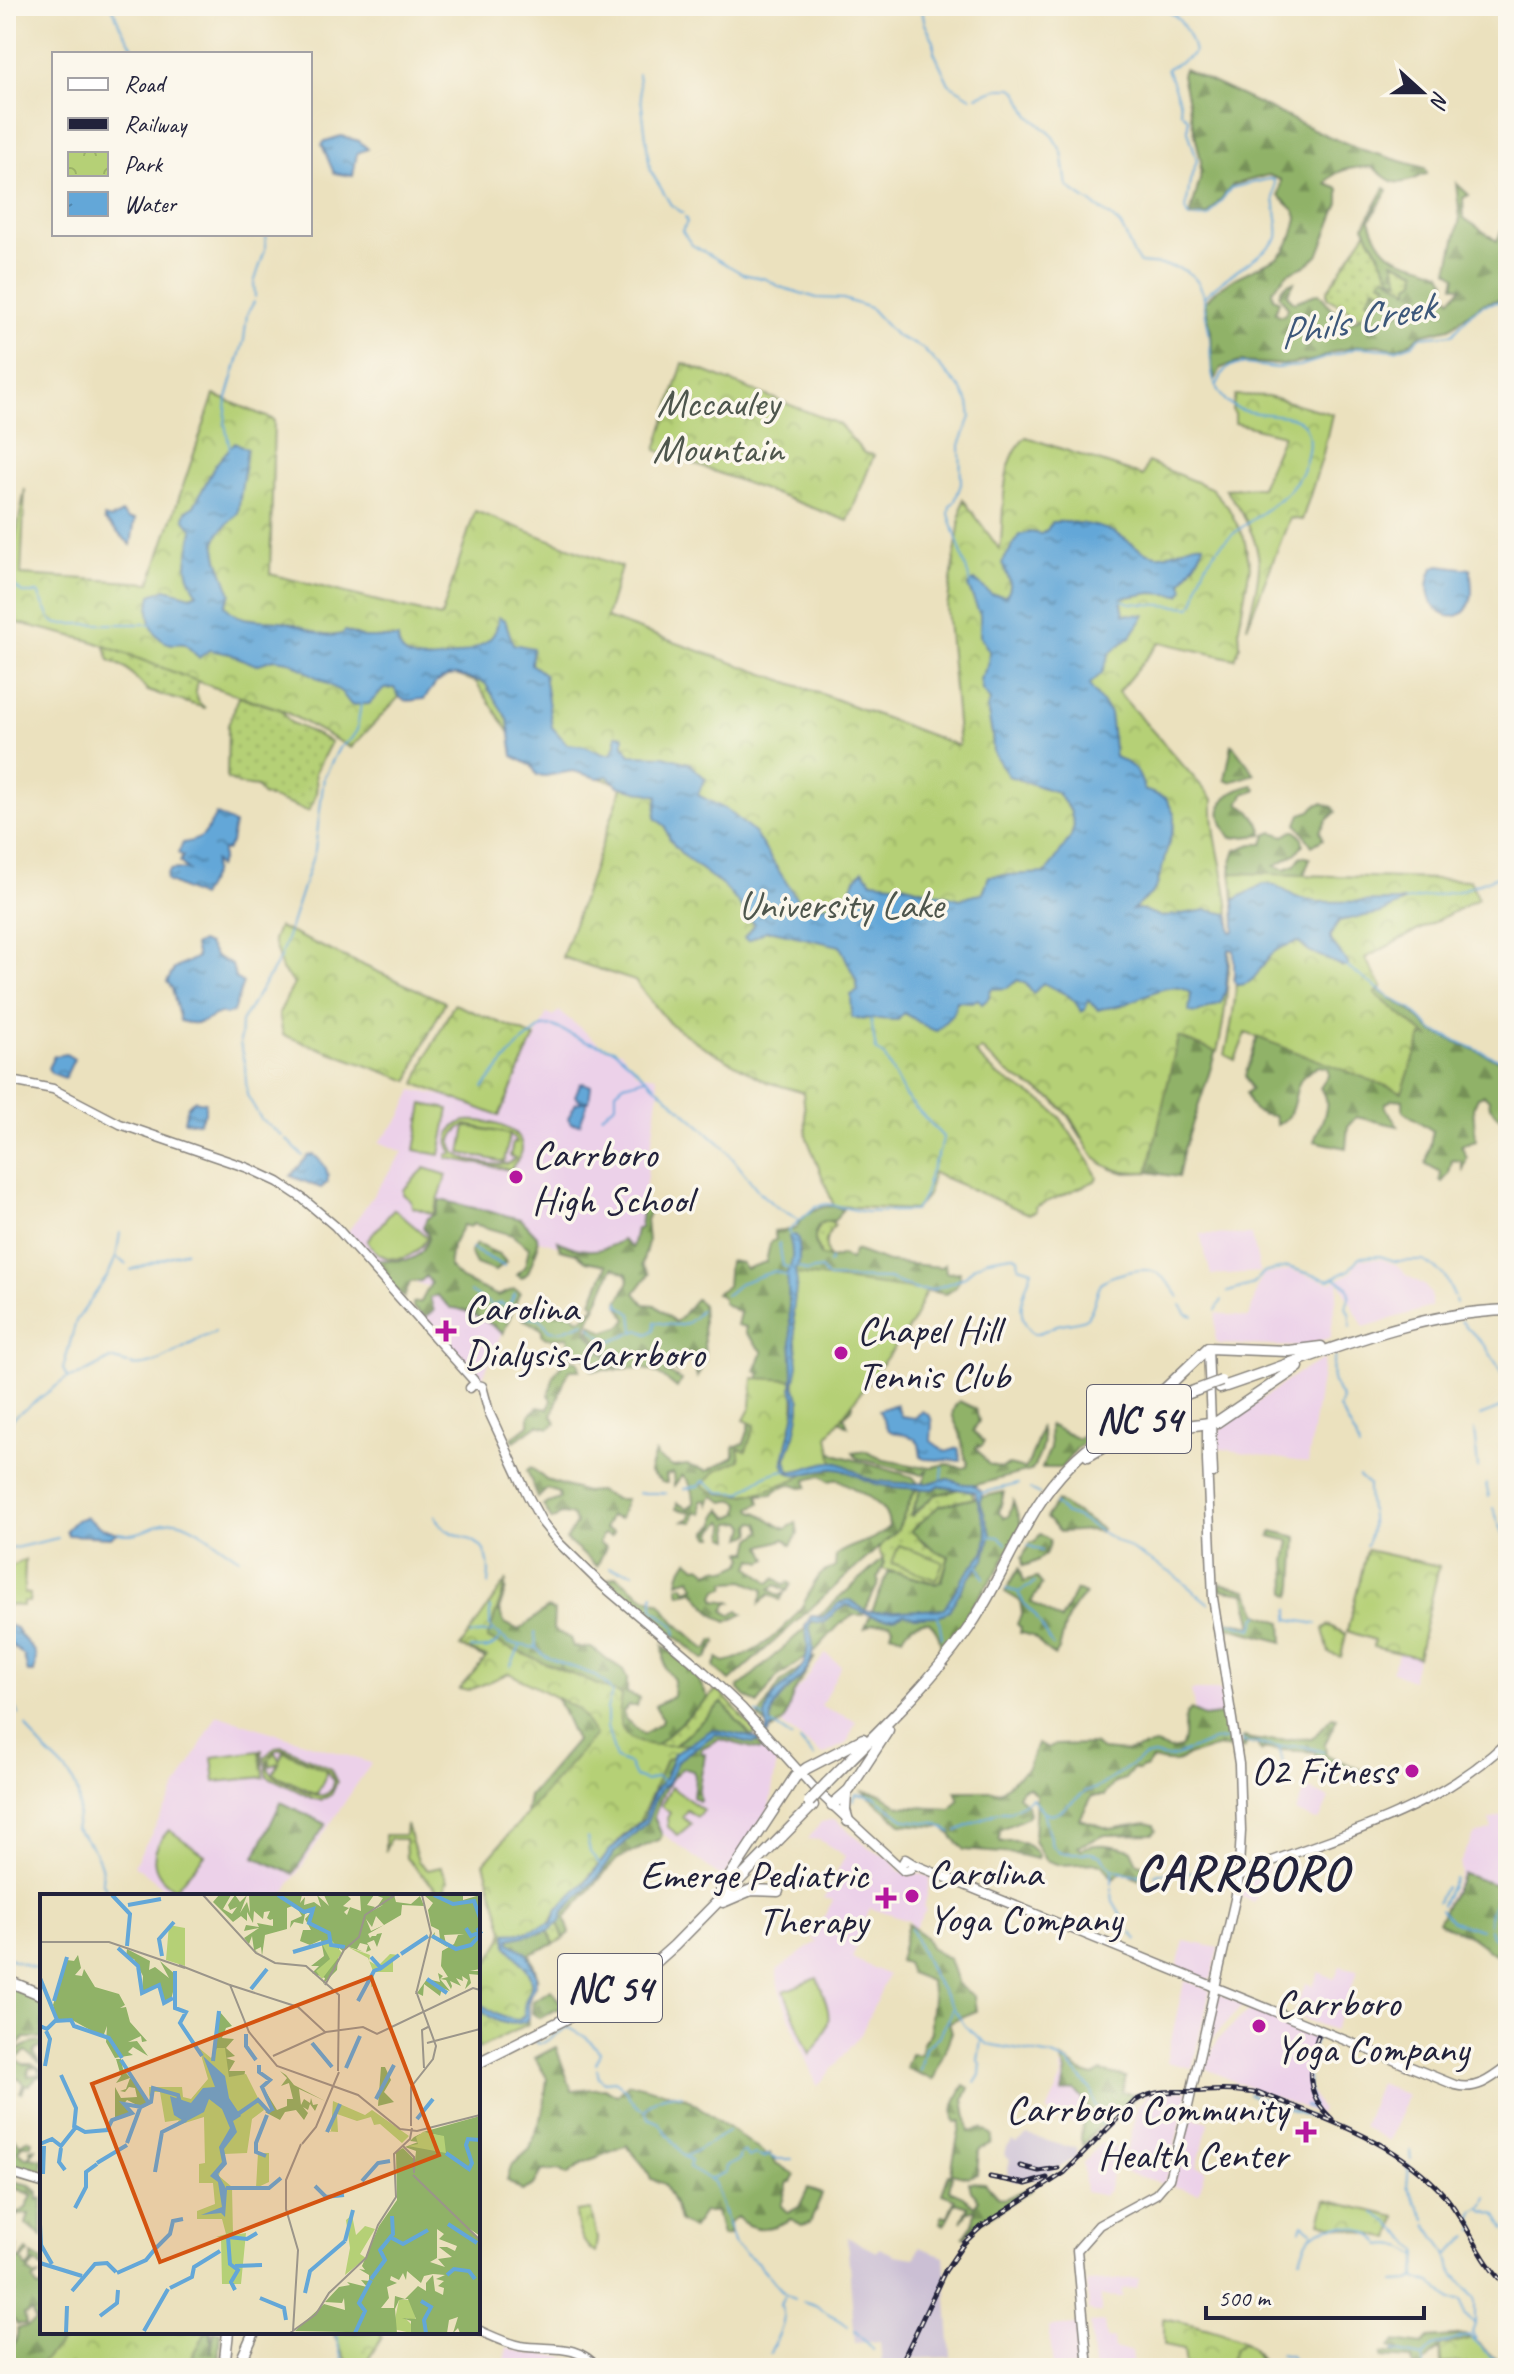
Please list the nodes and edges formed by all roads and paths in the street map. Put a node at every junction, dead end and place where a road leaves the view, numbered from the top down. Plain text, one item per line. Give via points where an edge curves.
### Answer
1 (6, 1080) edge
2 (1508, 1304) edge
3 (1508, 1310) edge
4 (1208, 1348) junction
5 (1325, 1349) junction
6 (1197, 1393) junction
7 (1209, 1425) junction
8 (1105, 1433) junction
9 (1088, 1456) junction
10 (1032, 1522) junction
11 (599, 1579) junction
12 (657, 1631) junction
13 (706, 1667) junction
14 (943, 1667) junction
15 (742, 1708) junction
16 (888, 1726) junction
17 (1508, 1741) edge
18 (800, 1773) junction
19 (847, 1793) junction
20 (811, 1804) junction
21 (832, 1805) junction
22 (848, 1821) junction
23 (1239, 1876) junction
24 (721, 1890) junction
25 (778, 1891) dead end
26 (705, 1915) junction
27 (6, 1977) edge
28 (1214, 1988) junction
29 (40, 1991) edge
30 (480, 2055) edge
31 (480, 2062) edge
32 (1508, 2066) edge
33 (6, 2172) edge
34 (40, 2183) edge
35 (480, 2331) edge
36 (228, 2334) edge
37 (228, 2334) edge
38 (253, 2334) edge
39 (224, 2362) edge
40 (230, 2368) edge
41 (238, 2368) edge
42 (598, 2368) edge
43 (1088, 2368) edge

1 - 11 main road via 44,1086 120,1124 248,1168 302,1198 335,1226 464,1372 473,1386 470,1393 480,1395 542,1522
2 - 5 highway, NC 54 via 1435,1311
3 - 5 highway, NC 54 via 1422,1321
4 - 5 highway
4 - 7 main road
4 - 8 highway via 1166,1388
5 - 6 highway, NC 54, bridge
5 - 7 highway
6 - 8 highway, NC 54 via 1148,1408
6 - 9 highway, NC 54 via 1137,1421
7 - 9 highway via 1126,1434
7 - 23 main road via 1215,1620 1239,1764
8 - 10 highway, NC 54 via 1064,1470
9 - 10 highway, NC 54
10 - 14 highway, NC 54
10 - 14 highway, NC 54 via 991,1605
11 - 12 main road
11 - 13 main road
12 - 13 main road
12 - 15 main road
13 - 15 main road
14 - 16 highway, NC 54
14 - 16 highway, NC 54
15 - 18 main road
16 - 18 highway
16 - 19 highway
16 - 20 highway, NC 54, bridge
17 - 23 main road via 1435,1796
18 - 21 main road
18 - 24 highway
19 - 21 highway
19 - 22 highway
20 - 24 highway, NC 54
20 - 26 highway, NC 54
21 - 22 main road
22 - 28 main road via 910,1866
23 - 28 main road
24 - 30 highway, NC 54 via 666,1946 619,1982
25 - 26 highway via 741,1893
26 - 31 highway, NC 54 via 625,1985
27 - 29 highway
28 - 32 main road via 1460,2087 1482,2083
28 - 43 main road via 1167,2182 1153,2196 1099,2225 1083,2243 1080,2278
33 - 34 main road
35 - 42 main road via 514,2344 572,2350
36 - 39 highway
37 - 40 highway
38 - 41 highway

